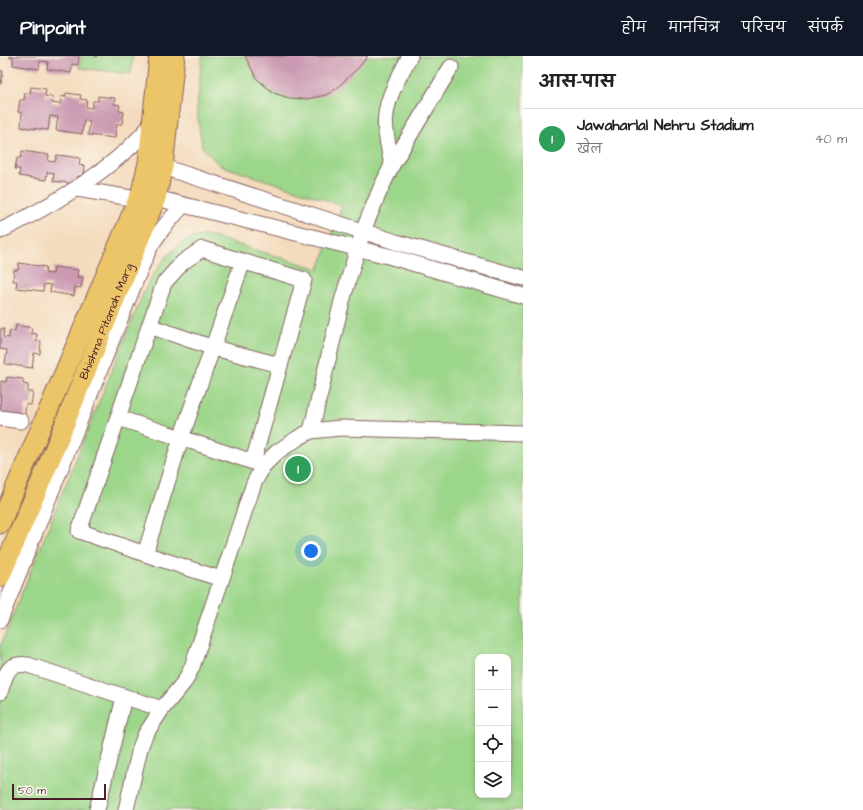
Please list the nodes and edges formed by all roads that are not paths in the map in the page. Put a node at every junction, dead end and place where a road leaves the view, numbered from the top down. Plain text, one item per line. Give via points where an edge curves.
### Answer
1 (159, 56) edge
2 (175, 56) edge
3 (410, 56) edge
4 (451, 67) dead end
5 (152, 124) junction
6 (392, 165) junction
7 (163, 168) junction
8 (76, 189) junction
9 (156, 198) junction
10 (137, 199) junction
11 (183, 205) junction
12 (0, 231) edge
13 (362, 231) junction
14 (357, 248) junction
15 (243, 261) junction
16 (133, 270) junction
17 (523, 278) edge
18 (523, 296) edge
19 (149, 326) junction
20 (214, 348) junction
21 (280, 365) junction
22 (0, 418) edge
23 (118, 418) junction
24 (21, 421) dead end
25 (311, 431) junction
26 (523, 433) edge
27 (181, 438) junction
28 (28, 454) junction
29 (258, 464) junction
30 (0, 503) edge
31 (0, 524) edge
32 (145, 554) junction
33 (0, 577) edge
34 (221, 579) junction
35 (0, 620) edge
36 (0, 692) edge
37 (124, 697) junction
38 (162, 709) junction
39 (97, 810) edge
40 (126, 810) edge

1 - 5 main road, Bhishma Pitamah Marg
2 - 7 main road, Bhishma Pitamah Marg
3 - 6 street via 394,86 386,110 385,130
4 - 6 street
5 - 8 street via 127,150
5 - 10 main road, Bhishma Pitamah Marg via 148,164
6 - 13 street
7 - 9 main road, Bhishma Pitamah Marg
7 - 13 street
8 - 10 street
8 - 12 street via 39,212
9 - 11 street
9 - 16 main road, Bhishma Pitamah Marg
10 - 28 main road, Bhishma Pitamah Marg
11 - 14 street
11 - 16 street
13 - 14 street
13 - 17 street
14 - 18 street
14 - 25 street
15 - 19 street via 202,249 183,262 164,283
15 - 20 street
15 - 21 street via 304,280
16 - 33 main road, Bhishma Pitamah Marg
16 - 35 street
19 - 20 street
19 - 23 street
20 - 21 street
20 - 27 street
21 - 29 street
22 - 24 street
23 - 27 street
23 - 32 street via 79,532
25 - 26 street via 340,428
25 - 29 street
27 - 29 street
27 - 32 street
28 - 30 street via 20,460
28 - 31 main road, Bhishma Pitamah Marg
29 - 34 street via 254,483
32 - 34 street
34 - 38 street via 186,681
36 - 37 street via 10,667 18,664 28,665
37 - 38 street
37 - 39 street
38 - 40 street via 145,735 140,748

